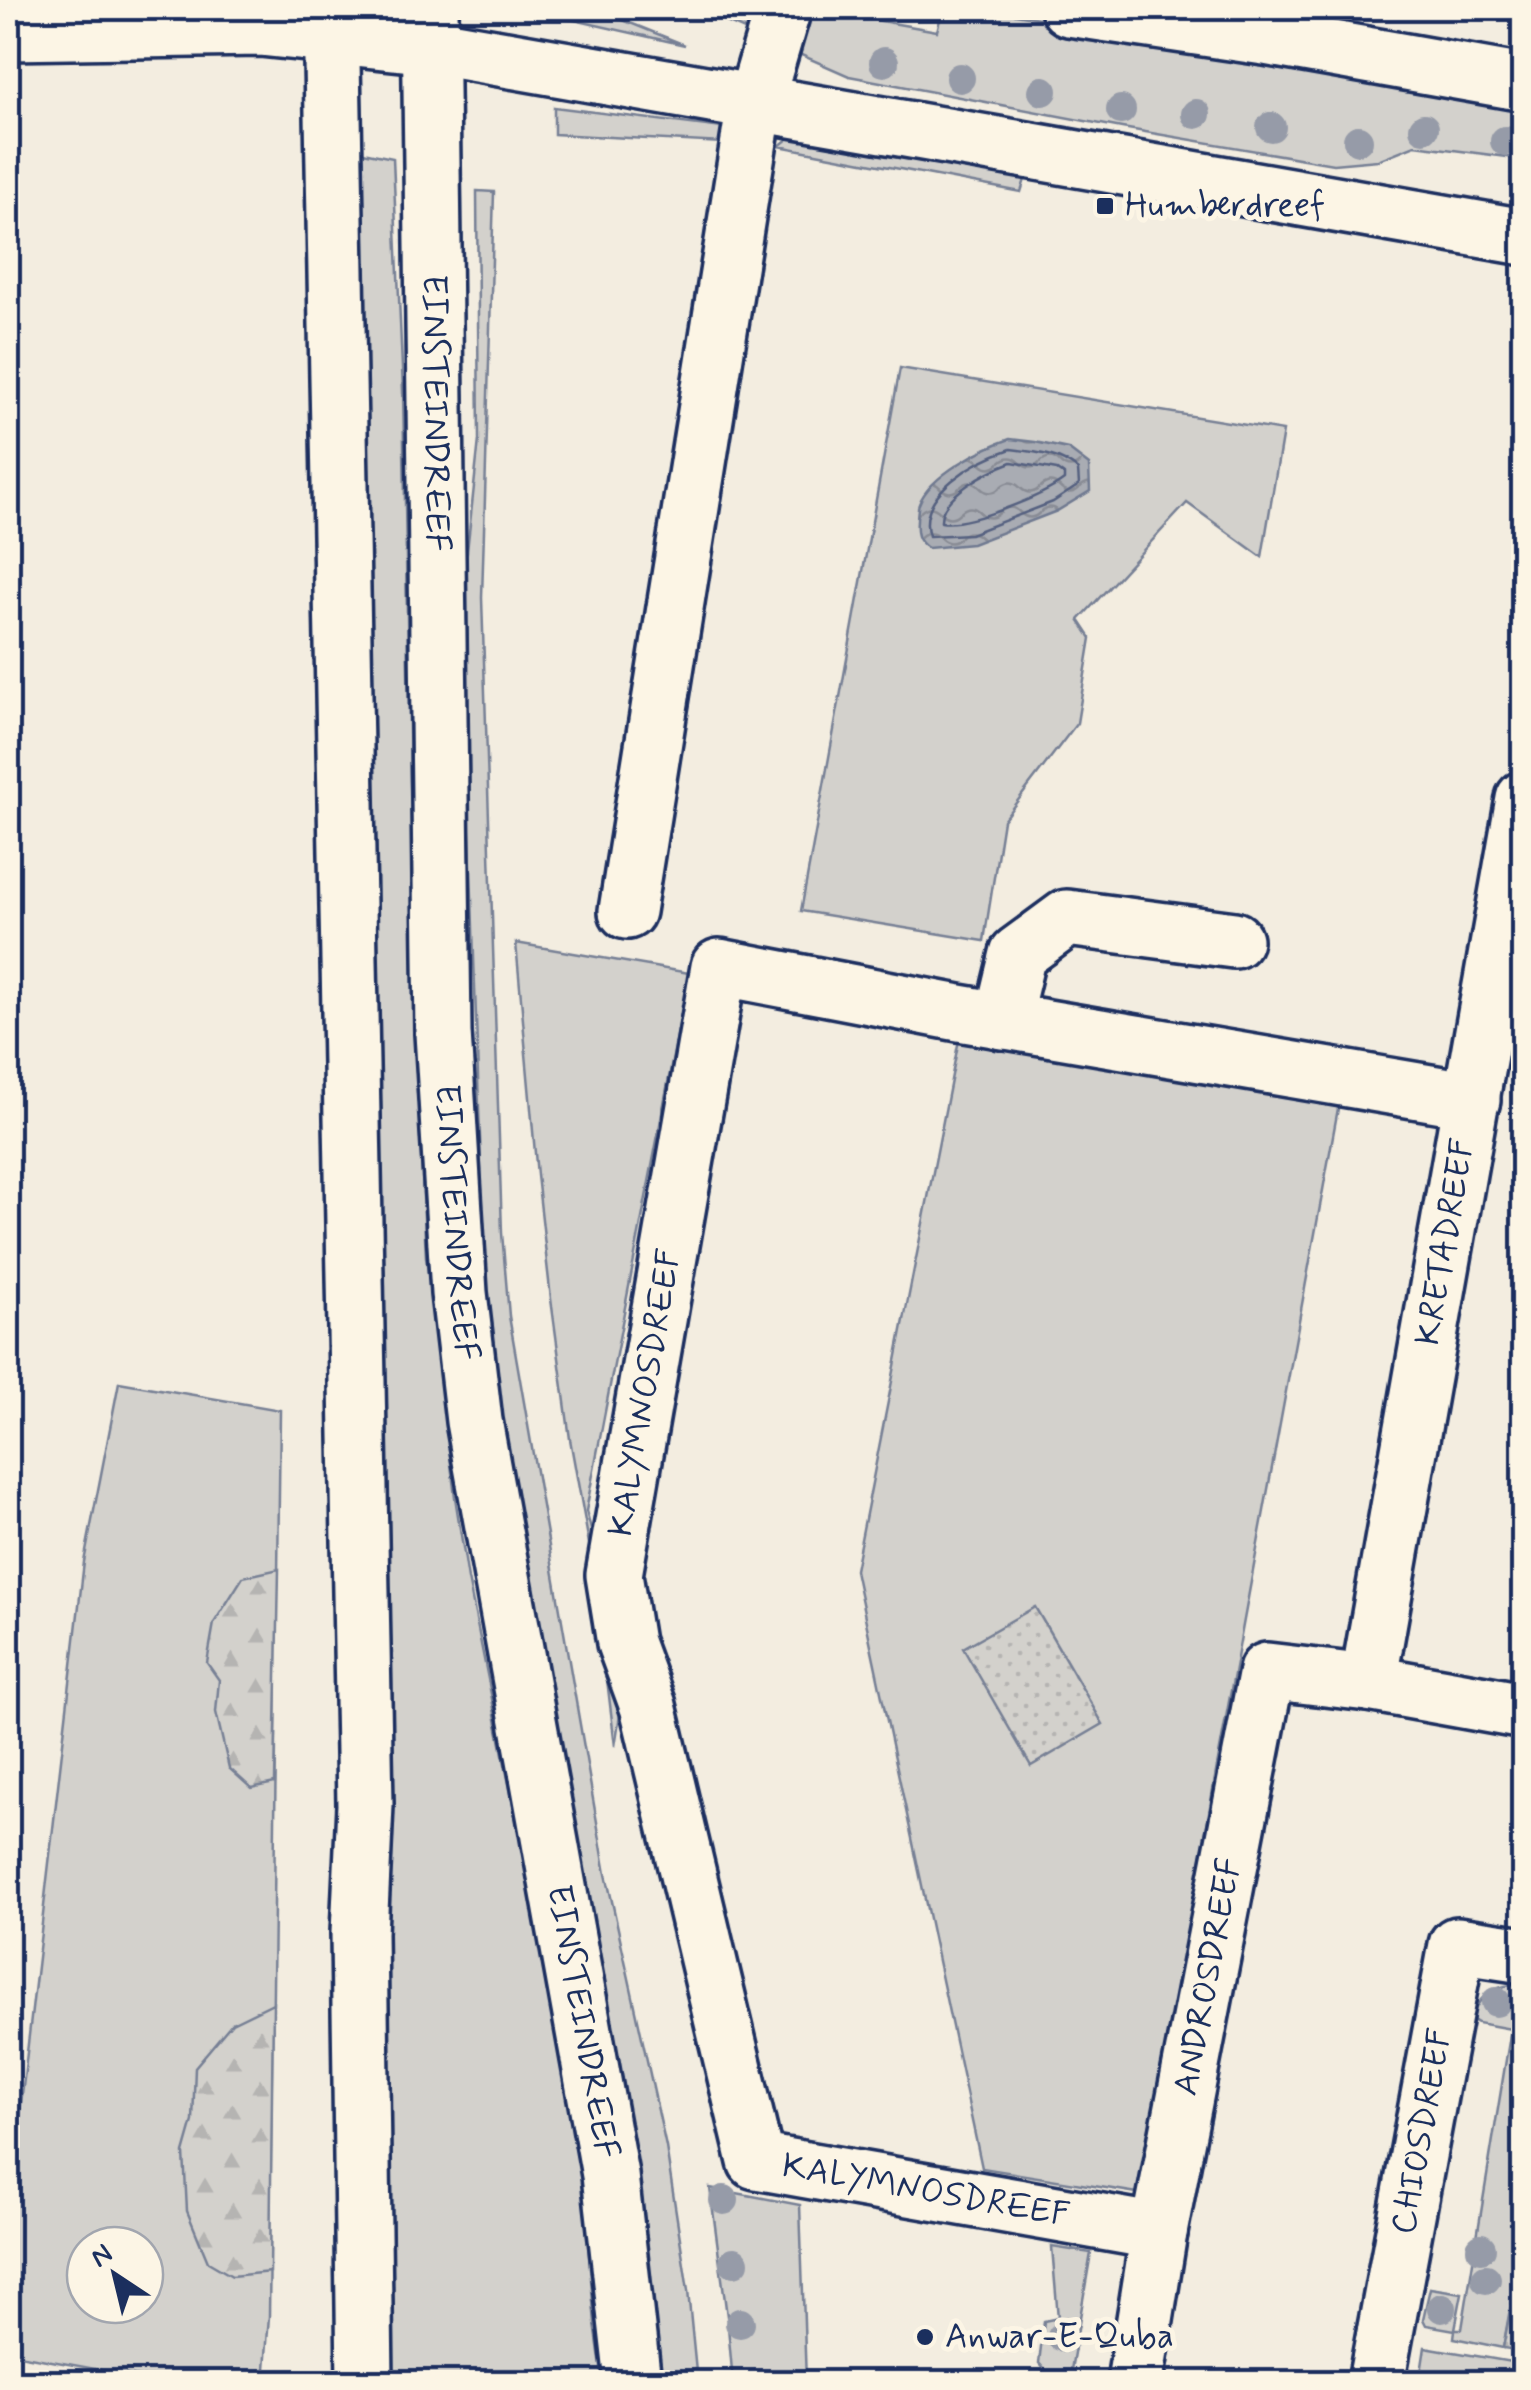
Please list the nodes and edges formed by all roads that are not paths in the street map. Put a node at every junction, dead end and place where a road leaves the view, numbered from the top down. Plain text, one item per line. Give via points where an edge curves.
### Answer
1 (783, 8) edge
2 (1069, 8) edge
3 (331, 22) edge
4 (1267, 22) edge
5 (34, 24) edge
6 (430, 27) edge
7 (1524, 83) edge
8 (756, 103) junction
9 (1524, 237) edge
10 (1524, 799) edge
11 (628, 911) dead end
12 (1234, 940) dead end
13 (1002, 1021) junction
14 (1472, 1100) junction
15 (1368, 1683) junction
16 (1524, 1711) edge
17 (1524, 1955) edge
18 (1159, 2232) junction
19 (365, 2382) edge
20 (633, 2382) edge
21 (1136, 2382) edge
22 (1376, 2382) edge

1 - 8 street
2 - 4 street
3 - 5 street via 260,28
3 - 6 street
3 - 19 street via 365,1785 359,1933
4 - 7 street
6 - 8 street
6 - 20 street, EINSTEINDREEF via 443,1033 459,1293 474,1421 610,2174
8 - 9 street
8 - 11 street
10 - 14 street, KRETADREEF
12 - 13 street via 1068,918 1018,954
13 - 14 street, KALYMNOSDREEF
13 - 18 street, KALYMNOSDREEF via 720,967 614,1575 625,1642 648,1706 756,2161
14 - 15 street, KRETADREEF
15 - 16 street
15 - 18 street, ANDROSDREEF via 1267,1670
17 - 22 street, CHIOSDREEF via 1457,1945
18 - 21 street, ANDROSDREEF

